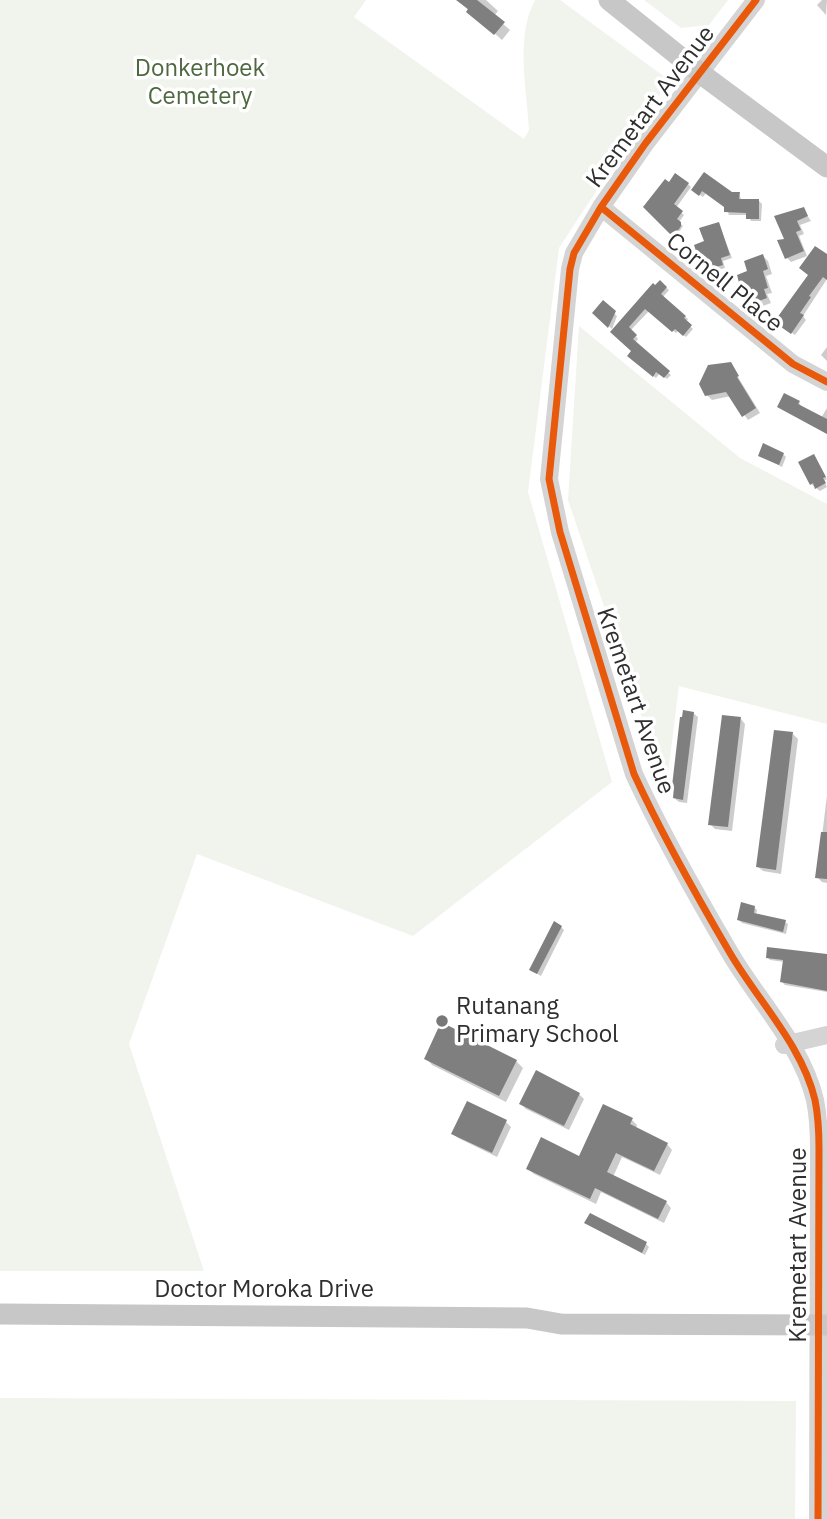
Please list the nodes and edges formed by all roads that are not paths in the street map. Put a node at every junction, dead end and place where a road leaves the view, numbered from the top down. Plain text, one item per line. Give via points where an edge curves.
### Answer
1 (609, 0) edge
2 (755, 0) edge
3 (700, 73) junction
4 (827, 167) edge
5 (601, 207) junction
6 (827, 382) edge
7 (827, 1035) edge
8 (787, 1044) junction
9 (0, 1314) edge
10 (817, 1319) edge
11 (808, 1519) edge
12 (818, 1519) edge

1 - 3 main road
2 - 3 street, Kremetart Avenue
3 - 4 main road
3 - 5 street, Kremetart Avenue
5 - 6 street, Cornell Place via 793,364
5 - 8 street, Kremetart Avenue via 573,253 570,270 549,459 553,503 634,774 731,955
7 - 8 street
8 - 10 street, Kremetart Avenue via 807,1112
9 - 10 main road, Doctor Moroka Drive via 527,1318 549,1313
10 - 11 street, Kremetart Avenue
10 - 12 street, Kremetart Avenue

